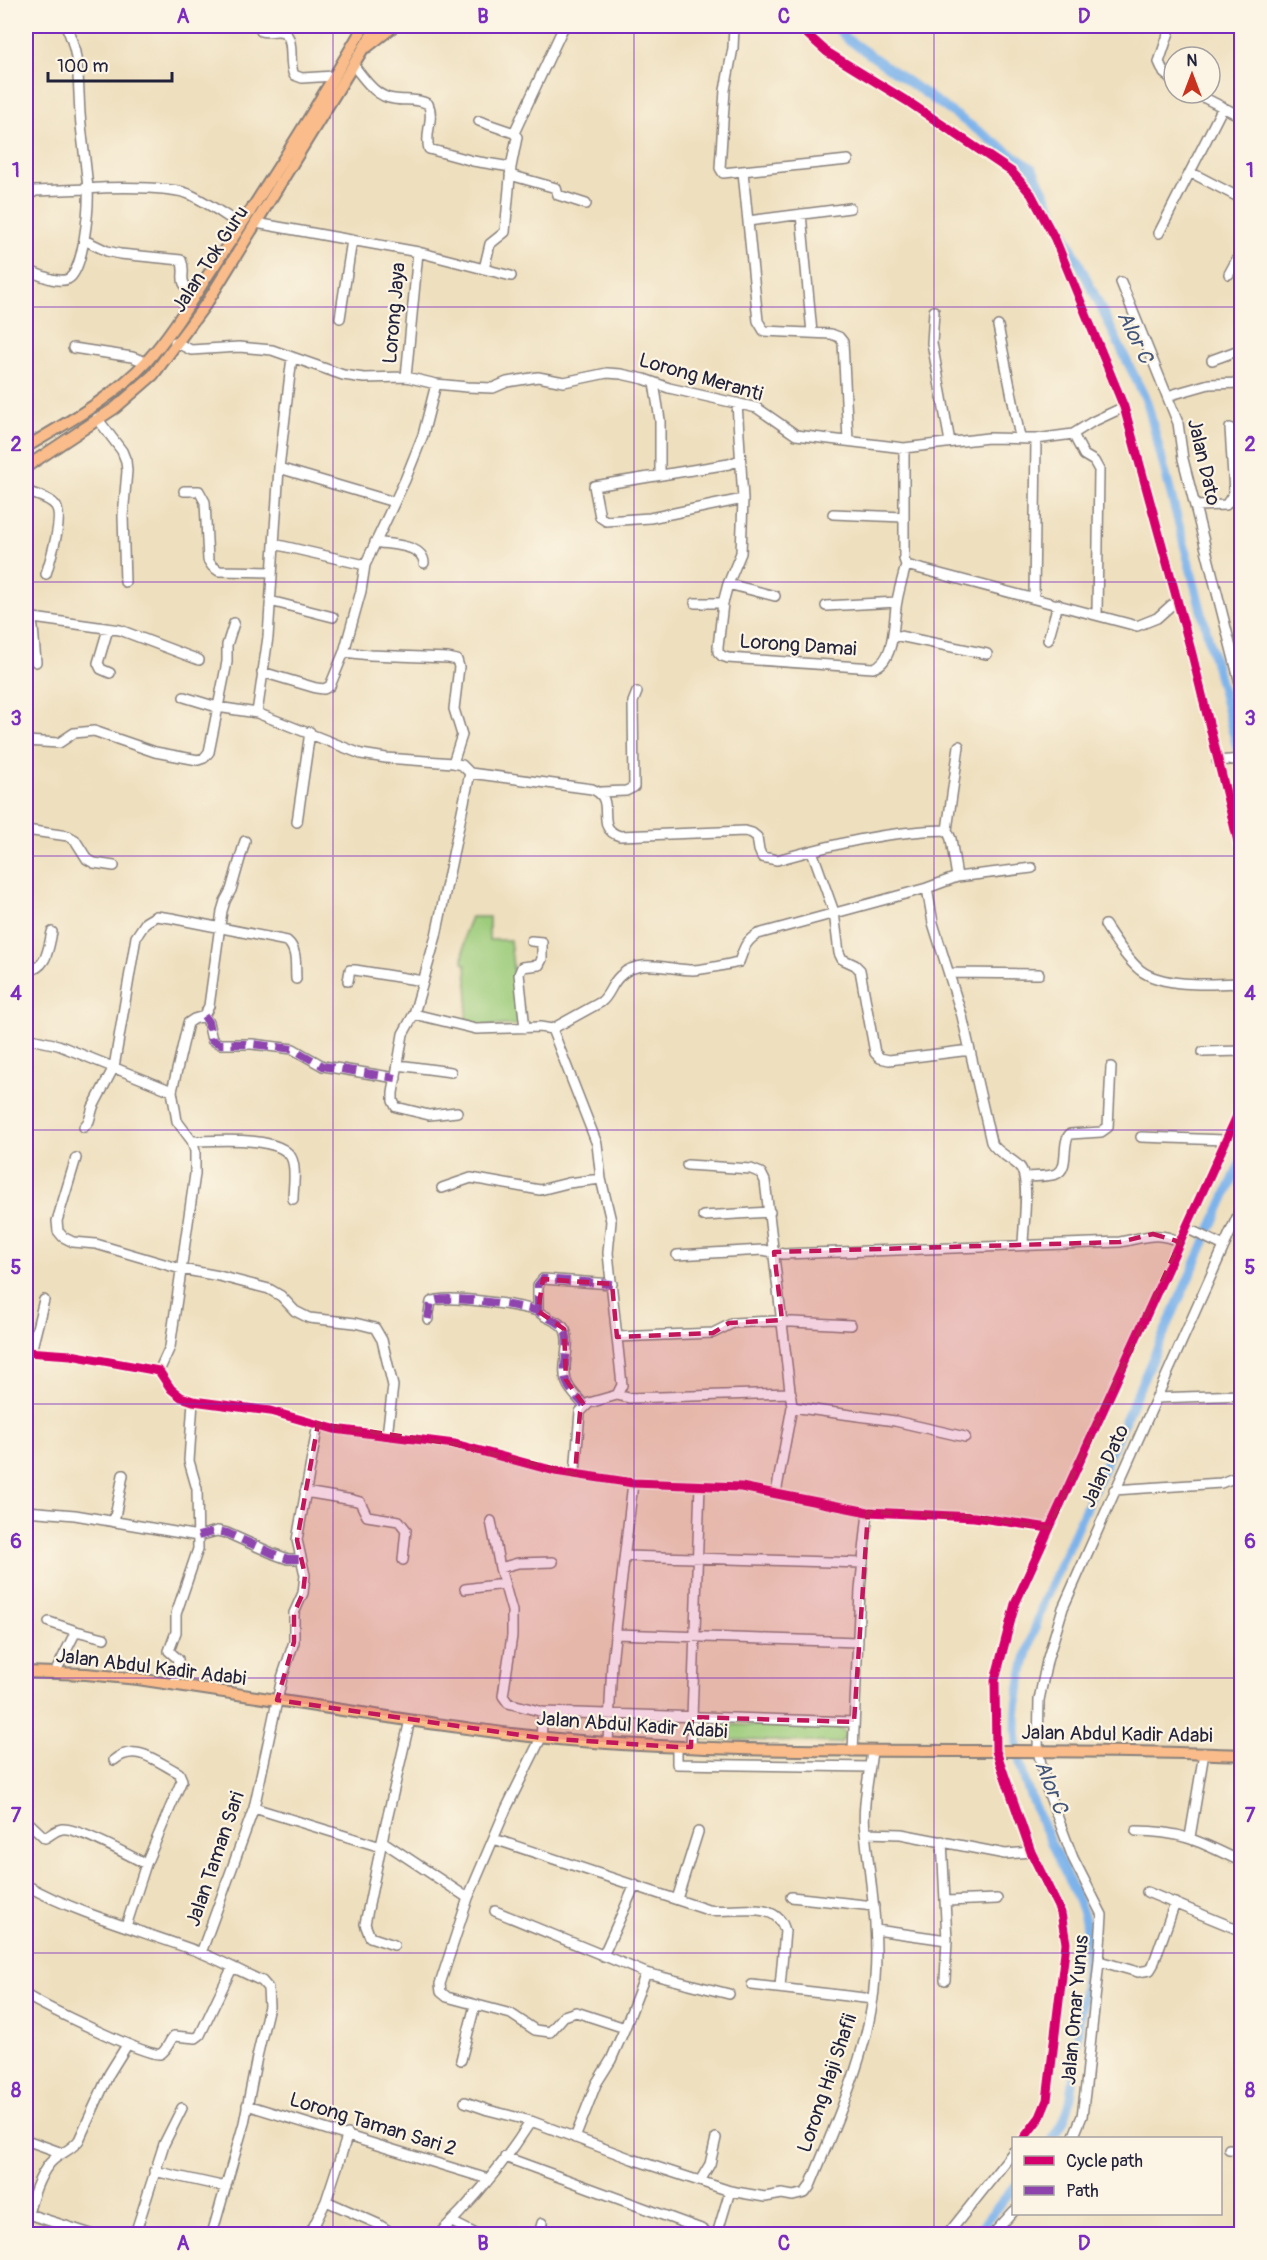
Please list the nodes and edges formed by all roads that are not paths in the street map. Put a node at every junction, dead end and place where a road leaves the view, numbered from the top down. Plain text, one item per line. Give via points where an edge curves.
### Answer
1 (66, 26) edge
2 (260, 26) edge
3 (364, 26) edge
4 (376, 26) edge
5 (394, 26) edge
6 (564, 26) edge
7 (734, 26) edge
8 (798, 26) edge
9 (1171, 26) edge
10 (1165, 45) edge
11 (364, 48) junction
12 (1162, 53) edge
13 (353, 65) junction
14 (1162, 69) edge
15 (334, 76) junction
16 (1219, 105) edge
17 (1223, 107) junction
18 (1242, 117) edge
19 (479, 121) dead end
20 (514, 133) junction
21 (848, 160) dead end
22 (510, 171) junction
23 (743, 172) junction
24 (1190, 172) junction
25 (88, 189) junction
26 (1242, 199) edge
27 (26, 204) edge
28 (586, 204) dead end
29 (850, 208) dead end
30 (801, 214) junction
31 (748, 221) junction
32 (256, 223) junction
33 (241, 225) junction
34 (1159, 233) dead end
35 (84, 240) junction
36 (352, 240) junction
37 (1242, 250) edge
38 (418, 252) junction
39 (484, 269) junction
40 (27, 270) dead end
41 (1229, 274) dead end
42 (511, 276) dead end
43 (1121, 282) dead end
44 (195, 294) junction
45 (934, 311) dead end
46 (340, 318) dead end
47 (998, 326) dead end
48 (812, 333) junction
49 (176, 342) junction
50 (73, 348) dead end
51 (1242, 349) edge
52 (292, 357) junction
53 (1212, 360) dead end
54 (146, 362) junction
55 (406, 377) junction
56 (654, 383) junction
57 (1242, 383) edge
58 (436, 384) junction
59 (1167, 396) junction
60 (737, 403) junction
61 (1124, 407) junction
62 (97, 418) junction
63 (1230, 428) dead end
64 (1073, 434) junction
65 (1020, 437) junction
66 (1036, 439) junction
67 (848, 440) junction
68 (950, 442) junction
69 (26, 447) edge
70 (904, 448) junction
71 (740, 460) junction
72 (26, 467) edge
73 (279, 468) junction
74 (660, 475) junction
75 (184, 490) dead end
76 (26, 491) edge
77 (743, 499) junction
78 (394, 502) junction
79 (1195, 506) junction
80 (833, 514) dead end
81 (903, 517) junction
82 (375, 542) junction
83 (274, 544) junction
84 (424, 562) dead end
85 (365, 565) junction
86 (906, 565) junction
87 (271, 572) junction
88 (46, 574) dead end
89 (125, 582) dead end
90 (728, 584) junction
91 (775, 596) dead end
92 (1034, 598) junction
93 (270, 601) junction
94 (1176, 601) junction
95 (897, 602) junction
96 (695, 603) dead end
97 (723, 603) junction
98 (1058, 604) junction
99 (826, 606) dead end
100 (1097, 614) junction
101 (333, 617) dead end
102 (28, 618) edge
103 (234, 623) dead end
104 (108, 629) junction
105 (894, 635) junction
106 (1048, 640) dead end
107 (344, 652) junction
108 (987, 654) dead end
109 (199, 660) dead end
110 (36, 662) dead end
111 (262, 672) junction
112 (110, 673) dead end
113 (1242, 691) edge
114 (637, 692) dead end
115 (184, 697) dead end
116 (217, 707) junction
117 (257, 713) junction
118 (310, 732) junction
119 (26, 741) edge
120 (959, 746) dead end
121 (1242, 759) edge
122 (1219, 760) junction
123 (453, 763) junction
124 (470, 773) junction
125 (601, 792) junction
126 (297, 822) dead end
127 (26, 830) edge
128 (947, 830) junction
129 (245, 841) dead end
130 (812, 851) junction
131 (1242, 858) edge
132 (114, 866) dead end
133 (1032, 868) dead end
134 (957, 877) junction
135 (927, 888) junction
136 (834, 912) junction
137 (1105, 924) dead end
138 (218, 927) junction
139 (52, 932) dead end
140 (531, 941) dead end
141 (26, 971) edge
142 (950, 973) junction
143 (1039, 974) dead end
144 (296, 979) dead end
145 (348, 981) dead end
146 (423, 981) junction
147 (1242, 983) edge
148 (414, 1014) junction
149 (204, 1016) junction
150 (525, 1028) junction
151 (552, 1029) junction
152 (26, 1038) edge
153 (970, 1050) junction
154 (1242, 1051) edge
155 (1203, 1052) dead end
156 (398, 1065) junction
157 (114, 1067) junction
158 (1111, 1067) dead end
159 (451, 1072) dead end
160 (396, 1078) junction
161 (172, 1091) junction
162 (1242, 1105) edge
163 (457, 1113) dead end
164 (84, 1127) dead end
165 (1141, 1137) dead end
166 (1225, 1140) junction
167 (192, 1141) junction
168 (76, 1158) dead end
169 (687, 1165) dead end
170 (1026, 1177) junction
171 (601, 1179) junction
172 (442, 1188) dead end
173 (293, 1199) dead end
174 (1242, 1206) edge
175 (770, 1212) junction
176 (703, 1216) dead end
177 (1188, 1229) junction
178 (1180, 1242) junction
179 (1023, 1245) junction
180 (1223, 1245) junction
181 (774, 1252) junction
182 (677, 1255) dead end
183 (181, 1269) junction
184 (612, 1284) junction
185 (44, 1300) dead end
186 (538, 1311) junction
187 (428, 1319) dead end
188 (782, 1322) junction
189 (851, 1325) dead end
190 (617, 1337) junction
191 (28, 1352) edge
192 (159, 1371) junction
193 (791, 1393) junction
194 (617, 1395) junction
195 (1242, 1395) edge
196 (1156, 1398) junction
197 (193, 1401) junction
198 (584, 1406) junction
199 (792, 1407) junction
200 (318, 1424) junction
201 (387, 1434) junction
202 (965, 1437) dead end
203 (575, 1474) junction
204 (123, 1475) dead end
205 (1242, 1475) edge
206 (633, 1483) junction
207 (700, 1485) junction
208 (1114, 1490) junction
209 (305, 1492) junction
210 (776, 1493) junction
211 (26, 1511) edge
212 (868, 1512) junction
213 (491, 1521) dead end
214 (114, 1522) junction
215 (1049, 1528) junction
216 (198, 1536) junction
217 (625, 1556) junction
218 (697, 1558) junction
219 (301, 1559) junction
220 (403, 1560) dead end
221 (553, 1562) dead end
222 (863, 1563) junction
223 (500, 1568) junction
224 (504, 1584) junction
225 (465, 1589) dead end
226 (49, 1622) dead end
227 (76, 1631) junction
228 (615, 1634) junction
229 (694, 1636) junction
230 (104, 1638) dead end
231 (858, 1642) junction
232 (26, 1672) edge
233 (55, 1673) junction
234 (175, 1685) junction
235 (277, 1700) junction
236 (543, 1712) junction
237 (609, 1714) junction
238 (692, 1717) junction
239 (410, 1720) junction
240 (854, 1722) junction
241 (542, 1738) junction
242 (608, 1743) junction
243 (677, 1747) junction
244 (691, 1747) junction
245 (853, 1751) junction
246 (872, 1751) junction
247 (996, 1751) junction
248 (1033, 1751) junction
249 (1204, 1753) junction
250 (1242, 1755) edge
251 (114, 1761) dead end
252 (870, 1767) junction
253 (254, 1808) junction
254 (26, 1820) edge
255 (1136, 1831) dead end
256 (698, 1832) dead end
257 (865, 1833) junction
258 (1190, 1837) junction
259 (494, 1839) junction
260 (942, 1841) junction
261 (381, 1844) junction
262 (1031, 1852) junction
263 (1242, 1862) edge
264 (146, 1864) junction
265 (26, 1885) edge
266 (635, 1885) junction
267 (1148, 1892) dead end
268 (791, 1897) dead end
269 (468, 1899) junction
270 (677, 1899) junction
271 (997, 1899) dead end
272 (946, 1901) junction
273 (1175, 1903) junction
274 (874, 1906) junction
275 (495, 1911) dead end
276 (126, 1926) junction
277 (876, 1930) junction
278 (1242, 1931) edge
279 (947, 1940) junction
280 (394, 1945) dead end
281 (201, 1953) junction
282 (603, 1956) junction
283 (1100, 1961) junction
284 (232, 1968) junction
285 (646, 1973) junction
286 (945, 1980) dead end
287 (752, 1985) dead end
288 (780, 1988) junction
289 (729, 1994) dead end
290 (26, 1995) edge
291 (873, 1999) junction
292 (475, 2005) junction
293 (625, 2028) junction
294 (127, 2045) junction
295 (461, 2060) dead end
296 (465, 2102) dead end
297 (247, 2104) junction
298 (182, 2108) dead end
299 (531, 2121) junction
300 (348, 2134) junction
301 (1025, 2137) edge
302 (1074, 2137) edge
303 (575, 2138) junction
304 (716, 2138) dead end
305 (26, 2140) edge
306 (1229, 2149) dead end
307 (1242, 2150) edge
308 (62, 2153) junction
309 (1012, 2154) edge
310 (505, 2157) junction
311 (154, 2171) junction
312 (488, 2179) junction
313 (700, 2181) junction
314 (226, 2187) junction
315 (730, 2192) junction
316 (326, 2201) junction
317 (1012, 2214) edge
318 (27, 2217) edge
319 (452, 2222) junction
320 (542, 2223) dead end
321 (999, 2233) edge
322 (91, 2235) edge
323 (135, 2235) edge
324 (212, 2235) edge
325 (310, 2235) edge
326 (393, 2235) edge
327 (439, 2235) edge
328 (476, 2235) edge
329 (539, 2235) edge
330 (709, 2235) edge
331 (713, 2235) edge
332 (948, 2235) edge

1 - 25 street via 78,66
2 - 15 street via 264,33 285,33 294,75
3 - 15 main road, Jalan Tok Guru
4 - 11 main road, Jalan Tok Guru
5 - 11 main road
6 - 20 street
7 - 23 street via 720,168 723,173
8 - 61 street via 827,52 910,102 1023,182 1055,239
9 - 10 street
11 - 13 main road, Jalan Tok Guru
12 - 14 street
13 - 22 street via 380,94 428,104 429,148
13 - 32 main road, Jalan Tok Guru
15 - 33 main road, Jalan Tok Guru
16 - 17 street
17 - 18 street
17 - 24 street
19 - 20 street
20 - 22 street via 518,142
21 - 23 street
22 - 28 street
22 - 39 street via 505,232 490,244
23 - 31 street
24 - 26 street
24 - 34 street
25 - 27 street via 35,191
25 - 33 street via 179,191
25 - 35 street
29 - 30 street
30 - 31 street
30 - 48 street
31 - 48 street via 760,327 771,332
32 - 36 street
32 - 49 main road, Jalan Tok Guru via 208,301
33 - 44 main road, Jalan Tok Guru
35 - 40 street via 72,276 66,280
35 - 44 street via 120,254 181,260 183,284
36 - 38 street
36 - 46 street
37 - 41 street
38 - 39 street
38 - 55 street, Lorong Jaya
39 - 42 street
43 - 59 street, Jalan Dato
44 - 54 main road, Jalan Tok Guru
45 - 68 street via 932,342
47 - 65 street
48 - 67 street via 831,334 843,342
49 - 52 street, Lorong Meranti via 191,350 258,348
49 - 62 main road, Jalan Tok Guru via 153,375 115,408
50 - 54 street
51 - 53 street
52 - 55 street, Lorong Meranti via 343,375
52 - 73 street
54 - 69 main road, Jalan Tok Guru via 110,394
55 - 58 street, Lorong Meranti
56 - 58 street, Lorong Meranti via 607,374 564,382 537,377 493,388
56 - 60 street, Lorong Meranti
56 - 74 street via 660,420
57 - 59 street via 1209,384
58 - 78 street via 423,435
59 - 79 street, Jalan Dato via 1178,423
60 - 67 street, Lorong Meranti via 757,408 796,435
60 - 71 street, Lorong Damai
61 - 64 street, Lorong Meranti
61 - 94 street
62 - 72 main road, Jalan Tok Guru
62 - 89 street via 126,460
63 - 79 street via 1234,493 1226,505
64 - 66 street, Lorong Meranti
64 - 100 street via 1084,455 1099,470
65 - 66 street, Lorong Meranti
65 - 68 street, Lorong Meranti
66 - 92 street
67 - 70 street, Lorong Meranti
68 - 70 street, Lorong Meranti
70 - 81 street, Lorong Damai
71 - 74 street
71 - 77 street, Lorong Damai
73 - 78 street
73 - 83 street
74 - 77 street via 594,486 600,517 606,521 650,518
75 - 87 street via 199,491 206,502 208,560 212,566 219,571
76 - 88 street via 46,498 59,511
77 - 90 street, Lorong Damai via 741,553
78 - 82 street
79 - 113 street, Jalan Dato
80 - 81 street
81 - 86 street, Lorong Damai
82 - 84 street via 411,548 424,556
82 - 85 street
83 - 85 street
83 - 87 street
85 - 107 street
86 - 92 street
86 - 95 street, Lorong Damai
87 - 93 street
90 - 91 street
90 - 97 street, Lorong Damai
92 - 98 street
93 - 101 street
93 - 111 street
94 - 100 street via 1157,618 1137,626
94 - 122 street
95 - 99 street
95 - 105 street, Lorong Damai
96 - 97 street
97 - 105 street, Lorong Damai via 718,651 728,658 873,668 885,661
98 - 100 street
98 - 106 street
102 - 104 street
102 - 110 street
103 - 116 street
104 - 109 street
104 - 112 street via 98,663
105 - 108 street
107 - 111 street via 330,686 324,689
107 - 123 street via 457,660 454,709 462,735
111 - 117 street
114 - 125 street via 633,702 634,787
115 - 116 street
116 - 117 street
116 - 119 street via 209,752 198,760 155,752 94,731 74,733 59,742
117 - 118 street
118 - 123 street via 361,754
118 - 126 street
120 - 128 street
121 - 122 street
122 - 131 street
123 - 124 street
124 - 125 street
124 - 146 street
125 - 130 street via 606,804 606,823 613,834 620,836 745,831 757,837 762,857 777,860
127 - 132 street via 68,836 87,859
128 - 130 street via 901,832
128 - 134 street
129 - 138 street
130 - 136 street
133 - 134 street
134 - 135 street
135 - 136 street
135 - 142 street via 933,923
136 - 151 street via 750,938 739,962 697,970 664,966 632,969 620,976 607,998
136 - 153 street via 839,953 860,970 875,1053 889,1060
137 - 147 street via 1129,958 1155,977 1199,984
138 - 144 street via 287,941 295,954
138 - 149 street via 209,1006
138 - 157 street via 156,916 146,922 136,937 132,954
139 - 141 street via 40,967
140 - 150 street via 542,942 542,959 539,965 522,967 519,974
142 - 143 street
142 - 153 street
145 - 146 street via 350,970 355,970
146 - 148 street
148 - 150 street via 476,1029
148 - 156 street via 403,1034
149 - 160 street via 212,1040 220,1044 293,1049 323,1066
149 - 161 street via 194,1019 186,1029
150 - 151 street
151 - 171 street via 595,1135
152 - 157 street via 58,1045
153 - 170 street via 993,1147 1020,1167
154 - 155 street
156 - 159 street
156 - 160 street
157 - 161 street
157 - 164 street
158 - 170 street via 1108,1127 1101,1132 1070,1134 1060,1171
160 - 163 street via 396,1107 429,1115
161 - 167 street via 177,1121
162 - 166 street
165 - 166 street
166 - 177 street
167 - 173 street via 243,1141 285,1150 292,1159
167 - 183 street via 195,1174
168 - 183 street via 57,1221 63,1238
169 - 175 street via 761,1173
170 - 179 street
171 - 172 street via 540,1190 471,1178
171 - 184 street via 610,1217 608,1253
174 - 180 street, Jalan Dato
175 - 176 street
175 - 181 street
177 - 178 street
177 - 180 street
178 - 179 street via 1153,1234 1120,1242
178 - 215 street
179 - 181 street
180 - 196 street, Jalan Dato
181 - 182 street
181 - 188 street
183 - 192 street via 170,1347
183 - 201 street via 269,1289 309,1318 375,1328 380,1333 393,1386
184 - 186 street via 543,1279 538,1285
184 - 190 street
185 - 191 street
186 - 187 street via 470,1299 438,1298 431,1302
186 - 198 street via 564,1329 566,1380
188 - 189 street
188 - 190 street via 729,1323 713,1333
188 - 193 street
190 - 194 street via 622,1385
191 - 192 street via 70,1355
192 - 197 street via 171,1389
193 - 194 street via 629,1398
193 - 199 street
194 - 198 street
195 - 196 street
196 - 208 street, Jalan Dato
197 - 200 street via 270,1411
197 - 216 street via 189,1461 197,1489
198 - 203 street via 578,1417
199 - 202 street via 895,1421
199 - 210 street
200 - 201 street
200 - 209 street, Jalan Taman Sari
201 - 203 street via 455,1444
203 - 206 street
204 - 214 street
205 - 208 street via 1221,1483
206 - 207 street
206 - 217 street
207 - 210 street
207 - 218 street
208 - 248 street, Jalan Dato via 1063,1608 1047,1661
209 - 219 street, Jalan Taman Sari via 297,1540
209 - 220 street via 354,1500 360,1502 367,1516 399,1521 406,1530
210 - 212 street
211 - 214 street
212 - 215 street via 974,1517
212 - 222 street
213 - 223 street
214 - 216 street
215 - 247 street via 1015,1604 995,1680
216 - 219 street via 217,1531 227,1533 288,1559
216 - 234 street via 198,1549 176,1614 176,1632 169,1651 178,1659
217 - 218 street
217 - 228 street
218 - 222 street
218 - 229 street
219 - 235 street, Jalan Taman Sari via 305,1575 303,1593 294,1613 294,1642
221 - 223 street
222 - 231 street
223 - 224 street
224 - 225 street
224 - 236 street via 512,1611 504,1700
226 - 227 street
227 - 230 street
227 - 233 street
228 - 229 street
228 - 237 street
229 - 231 street
229 - 238 street
231 - 240 street
232 - 233 main road, Jalan Abdul Kadir Adabi
233 - 234 main road, Jalan Abdul Kadir Adabi
234 - 235 main road, Jalan Abdul Kadir Adabi
235 - 239 main road, Jalan Abdul Kadir Adabi
235 - 253 street, Jalan Taman Sari
236 - 237 street
236 - 241 street
237 - 238 street
237 - 242 street
238 - 240 street
238 - 244 street
239 - 241 main road, Jalan Abdul Kadir Adabi
239 - 261 street
240 - 245 street
241 - 242 main road, Jalan Abdul Kadir Adabi
241 - 259 street
242 - 243 main road, Jalan Abdul Kadir Adabi
243 - 244 main road, Jalan Abdul Kadir Adabi
243 - 252 street via 677,1764
244 - 245 main road, Jalan Abdul Kadir Adabi
245 - 246 main road, Jalan Abdul Kadir Adabi
246 - 247 main road, Jalan Abdul Kadir Adabi
246 - 252 street, Lorong Haji Shafii
247 - 248 main road, Jalan Abdul Kadir Adabi
247 - 262 street
248 - 249 main road, Jalan Abdul Kadir Adabi
248 - 283 street, Jalan Omar Yunus via 1073,1858 1102,1915
249 - 250 main road, Jalan Abdul Kadir Adabi
249 - 258 street
251 - 264 street via 127,1752 143,1754 179,1773 182,1780
252 - 257 street, Lorong Haji Shafii
253 - 261 street
253 - 281 street, Jalan Taman Sari
254 - 264 street via 45,1838 68,1829
255 - 258 street
256 - 270 street
257 - 260 street
257 - 274 street, Lorong Haji Shafii
258 - 263 street
259 - 266 street
259 - 269 street
260 - 262 street via 1005,1854
260 - 272 street
261 - 269 street
261 - 280 street via 366,1928 369,1937
262 - 301 street via 1061,1913 1066,1943 1047,2100
264 - 276 street
265 - 276 street
266 - 270 street
266 - 282 street
267 - 273 street
268 - 274 street
269 - 292 street via 440,1988 447,1997
270 - 288 street via 708,1910 759,1910 779,1917 785,1931
271 - 272 street
272 - 279 street
273 - 278 street
273 - 283 street via 1150,1970 1141,1972
274 - 277 street, Lorong Haji Shafii
275 - 282 street
276 - 281 street
277 - 279 street
277 - 291 street, Lorong Haji Shafii
279 - 286 street
281 - 284 street, Jalan Taman Sari
282 - 285 street
283 - 302 street, Jalan Omar Yunus via 1082,2116
284 - 294 street via 196,2038 174,2037 159,2055
284 - 297 street, Jalan Taman Sari via 262,1981 270,1998
285 - 289 street
285 - 293 street
287 - 288 street
288 - 291 street
290 - 294 street
291 - 315 street, Lorong Haji Shafii via 845,2100 805,2193 765,2197
292 - 293 street via 512,2014 544,2032 550,2032 564,2016 576,2012
292 - 295 street
293 - 303 street via 596,2084
294 - 308 street via 79,2140
296 - 299 street
297 - 300 street, Lorong Taman Sari 2
297 - 314 street, Jalan Taman Sari
298 - 311 street
299 - 303 street
299 - 310 street
300 - 312 street, Lorong Taman Sari 2
300 - 316 street
303 - 313 street
304 - 313 street via 710,2164
305 - 308 street
306 - 307 street
308 - 318 street via 44,2171
309 - 332 street
310 - 312 street
310 - 330 street
311 - 314 street
311 - 323 street
312 - 319 street
313 - 315 street
314 - 324 street, Jalan Taman Sari
315 - 331 street via 718,2231
316 - 325 street
316 - 326 street via 378,2224
317 - 321 street
318 - 322 street
319 - 327 street
319 - 328 street
320 - 329 street

